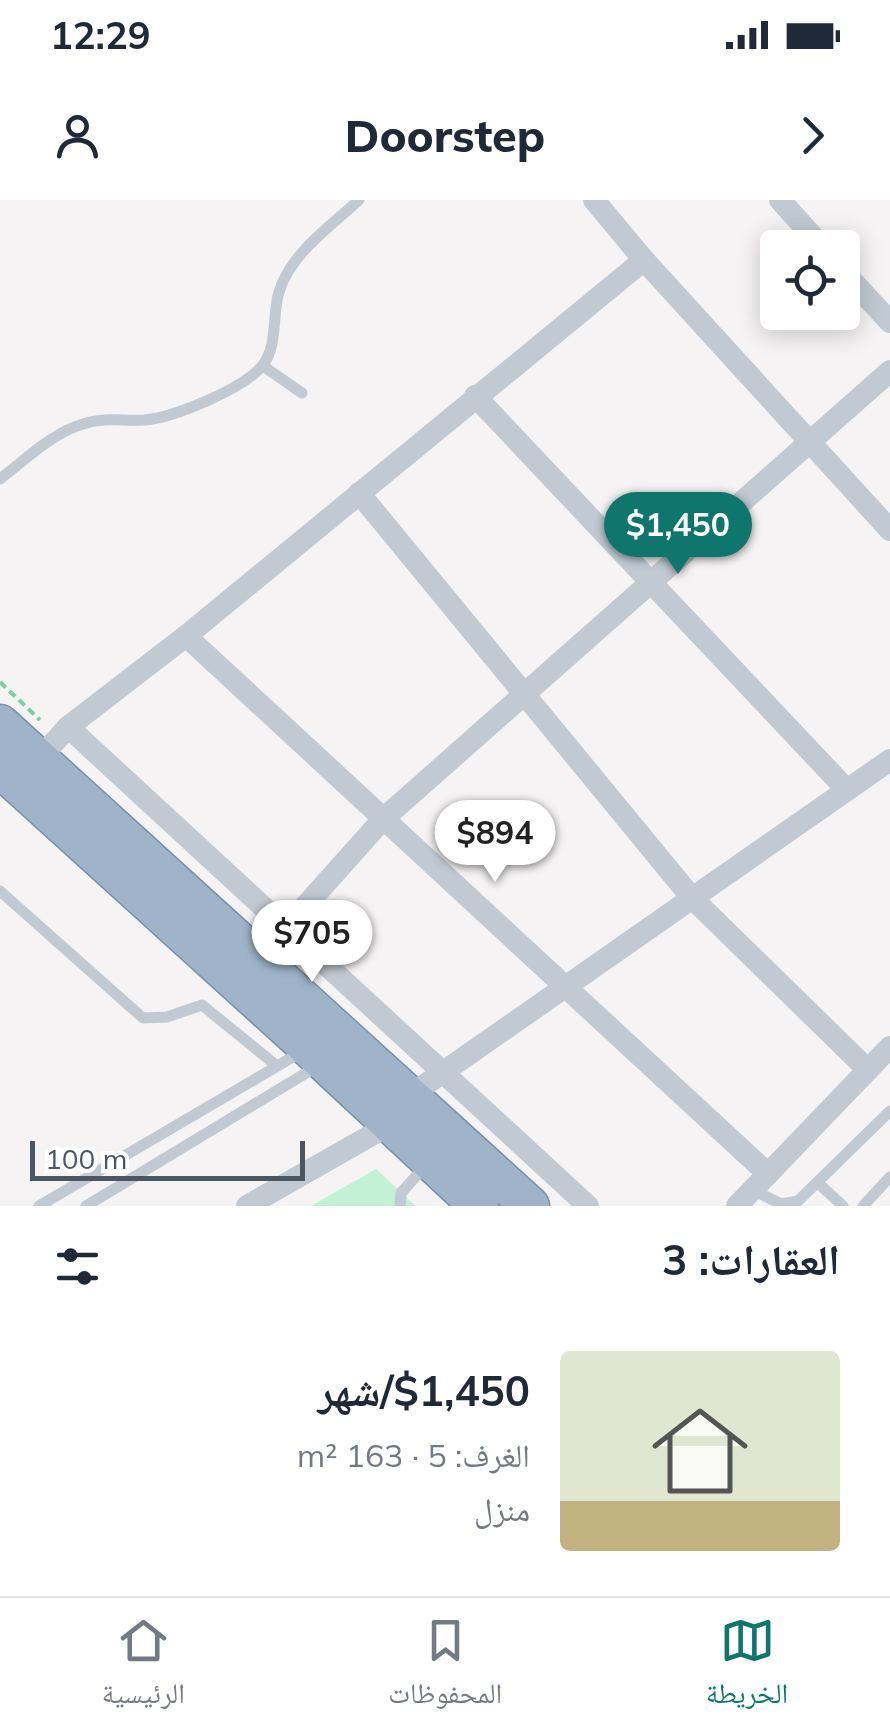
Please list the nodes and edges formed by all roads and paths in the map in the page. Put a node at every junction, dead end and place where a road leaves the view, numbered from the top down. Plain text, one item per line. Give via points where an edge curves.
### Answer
1 (359, 200) edge
2 (594, 200) edge
3 (780, 200) edge
4 (806, 230) edge
5 (644, 260) junction
6 (860, 290) edge
7 (890, 322) edge
8 (263, 366) junction
9 (890, 372) edge
10 (302, 393) dead end
11 (475, 396) junction
12 (810, 444) junction
13 (0, 480) edge
14 (359, 493) junction
15 (890, 530) edge
16 (650, 585) junction
17 (186, 636) junction
18 (526, 696) junction
19 (0, 724) edge
20 (68, 728) junction
21 (39, 759) junction
22 (890, 760) edge
23 (0, 768) edge
24 (847, 790) junction
25 (383, 819) junction
26 (0, 891) edge
27 (692, 898) junction
28 (287, 926) junction
29 (258, 959) junction
30 (567, 986) junction
31 (890, 1047) edge
32 (304, 1059) junction
33 (868, 1070) junction
34 (444, 1072) junction
35 (400, 1110) junction
36 (890, 1111) edge
37 (430, 1160) junction
38 (890, 1177) edge
39 (818, 1183) junction
40 (752, 1190) edge
41 (258, 1203) edge
42 (39, 1206) edge
43 (86, 1206) edge
44 (400, 1206) edge
45 (479, 1206) edge
46 (530, 1206) edge
47 (588, 1206) edge
48 (843, 1206) edge
49 (863, 1206) edge

1 - 8 lane via 284,277
2 - 5 street
3 - 4 street
5 - 11 street
5 - 12 street
6 - 7 street
8 - 10 lane
8 - 13 lane via 176,414 80,424
9 - 12 street
11 - 14 street
11 - 16 street
12 - 15 street
12 - 16 street
14 - 17 street
14 - 18 street
16 - 18 street
16 - 24 street
17 - 20 street
17 - 25 street
18 - 25 street
18 - 27 street
19 - 21 highway
20 - 21 street
20 - 28 street
21 - 29 highway
22 - 24 street
23 - 32 highway
24 - 27 street
25 - 28 street
25 - 30 street
26 - 32 lane via 143,1018 202,1006
27 - 30 street
27 - 33 street
28 - 29 street
28 - 34 street
29 - 35 highway
30 - 34 street
30 - 40 street
31 - 33 street
32 - 35 highway
32 - 42 lane
32 - 43 lane
33 - 40 street
34 - 35 street
34 - 47 street
35 - 37 highway
35 - 41 street
35 - 46 highway
36 - 39 lane
37 - 44 lane via 401,1193
37 - 45 highway
38 - 49 lane
39 - 40 lane via 790,1204
39 - 48 lane

